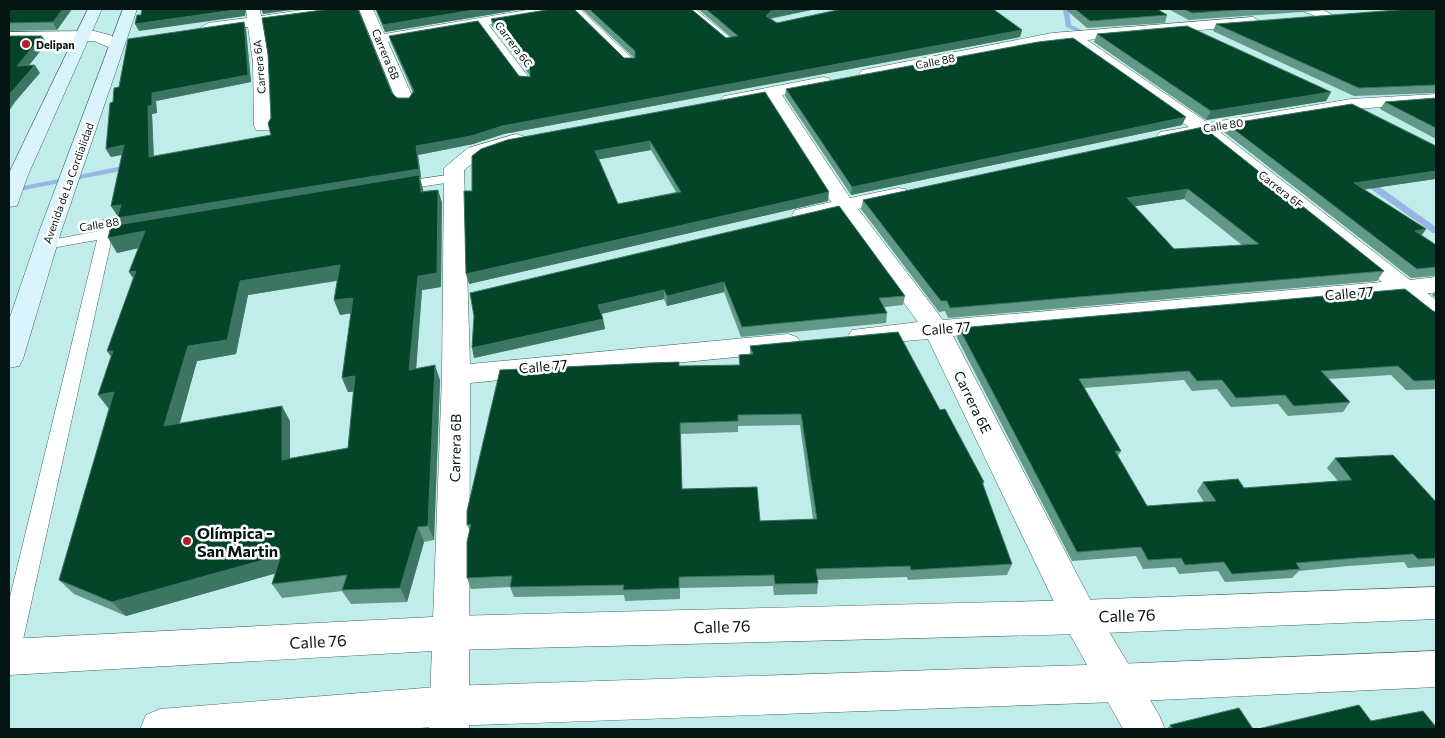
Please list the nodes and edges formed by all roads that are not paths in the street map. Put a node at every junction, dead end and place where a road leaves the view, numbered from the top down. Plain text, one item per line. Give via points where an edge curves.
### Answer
1 (95, 9) edge
2 (130, 9) edge
3 (338, 9) edge
4 (366, 9) edge
5 (558, 9) edge
6 (575, 9) edge
7 (690, 9) edge
8 (1163, 13) edge
9 (1304, 13) edge
10 (1347, 14) edge
11 (253, 15) edge
12 (1271, 20) edge
13 (482, 22) junction
14 (1186, 27) junction
15 (195, 30) edge
16 (82, 36) junction
17 (1072, 36) junction
18 (9, 37) edge
19 (137, 39) edge
20 (380, 40) junction
21 (731, 42) edge
22 (117, 43) junction
23 (1221, 43) edge
24 (630, 62) edge
25 (526, 80) edge
26 (771, 92) junction
27 (1325, 92) edge
28 (1436, 99) edge
29 (405, 100) edge
30 (715, 103) edge
31 (1351, 104) junction
32 (1377, 117) edge
33 (262, 126) dead end
34 (1203, 128) junction
35 (534, 137) edge
36 (1145, 140) edge
37 (454, 172) junction
38 (387, 183) edge
39 (922, 188) edge
40 (9, 201) edge
41 (844, 205) junction
42 (786, 219) edge
43 (48, 238) junction
44 (1436, 285) edge
45 (1407, 288) junction
46 (1436, 313) edge
47 (936, 329) junction
48 (838, 338) edge
49 (809, 341) edge
50 (9, 359) edge
51 (456, 375) junction
52 (1436, 604) edge
53 (1080, 617) junction
54 (451, 634) junction
55 (9, 650) edge
56 (9, 657) edge
57 (1436, 669) edge
58 (1116, 683) junction
59 (449, 718) edge
60 (160, 729) edge
61 (1145, 729) edge

1 - 16 main road
2 - 22 main road, Avenida de La Cordialidad
3 - 11 street
4 - 20 street, Carrera 6B
5 - 13 street
6 - 24 lane
7 - 21 lane
8 - 14 street
9 - 10 street
11 - 15 street
11 - 33 street, Carrera 6A via 261,62
12 - 14 street, Calle 88
13 - 20 street
13 - 25 lane, Carrera 6C
14 - 17 street, Calle 88
14 - 23 street
16 - 18 street
16 - 22 street
16 - 40 main road
17 - 26 street, Calle 88
17 - 34 street, Carrera 6F
19 - 22 street
20 - 29 street, Carrera 6B
22 - 43 main road, Avenida de La Cordialidad
26 - 30 street, Calle 88
26 - 41 street, Carrera 6E
27 - 31 street
28 - 31 street, Calle 80
31 - 32 street
31 - 34 street, Calle 80
34 - 36 street, Calle 80
34 - 45 street, Carrera 6F
35 - 37 street via 504,142 475,152
37 - 38 lane
37 - 51 street, Carrera 6B via 466,294
39 - 41 street
41 - 42 street
41 - 47 street, Carrera 6E
43 - 50 main road, Avenida de La Cordialidad
43 - 55 lane, Calle 88 via 114,227
44 - 45 street, Calle 77
45 - 46 street, Carrera 6F
45 - 47 street, Calle 77
47 - 48 street, Calle 77
47 - 53 street, Carrera 6E
49 - 51 street, Calle 77
51 - 54 street, Carrera 6B
52 - 53 street, Calle 76
53 - 54 street, Calle 76
53 - 58 street, Carrera 6E
54 - 56 street, Calle 76
54 - 59 street, Carrera 6B
57 - 58 street
58 - 59 street
58 - 61 street, Carrera 6E
59 - 60 street

